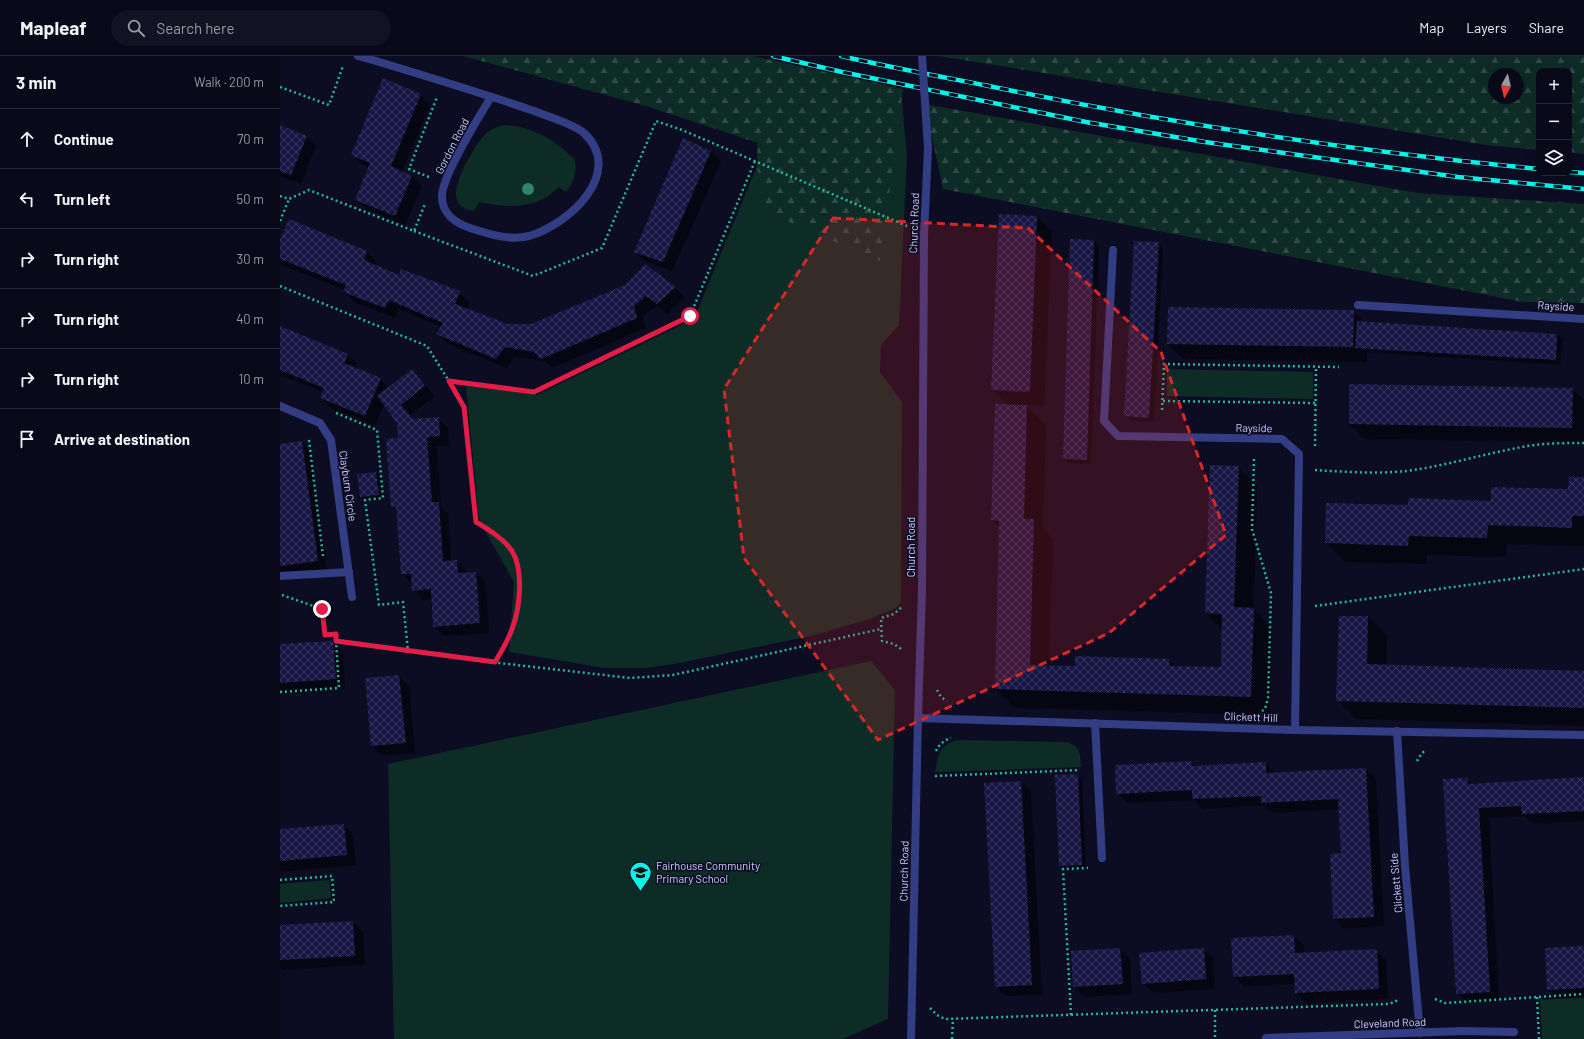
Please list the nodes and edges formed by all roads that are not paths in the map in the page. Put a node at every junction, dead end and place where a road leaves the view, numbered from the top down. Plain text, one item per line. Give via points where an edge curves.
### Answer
1 (358, 56) edge
2 (922, 56) edge
3 (491, 97) junction
4 (1113, 250) dead end
5 (1358, 305) dead end
6 (1584, 319) edge
7 (280, 406) edge
8 (349, 572) junction
9 (280, 576) edge
10 (352, 597) dead end
11 (918, 718) junction
12 (1095, 723) junction
13 (1295, 730) junction
14 (1396, 731) junction
15 (1584, 735) edge
16 (1102, 858) dead end
17 (1514, 1032) dead end
18 (1420, 1033) junction
19 (1464, 1035) edge
20 (1266, 1038) edge
21 (911, 1039) edge

1 - 3 street, Gordon Road
2 - 11 street, Church Road, bridge via 928,148 924,236 922,589
3 - 3 street, Gordon Road via 554,118 582,131 592,142 597,154 596,182 588,195 573,211 554,225 529,236 516,238 486,234 450,218 444,207 441,196 446,180
4 - 13 street, Rayside via 1104,422 1118,436 1282,439 1299,454
5 - 6 street, Rayside
7 - 8 street, Clayburn Circle via 320,423 331,440
8 - 9 street
8 - 10 street, Clayburn Circle
11 - 12 street, Clickett Hill
11 - 21 street, Church Road
12 - 13 street, Clickett Hill
12 - 16 street
13 - 14 street, Clickett Hill
14 - 15 street, Clickett Hill
14 - 18 street, Clickett Side
17 - 19 street, Cleveland Road
18 - 19 street, Cleveland Road
18 - 20 street, Cleveland Road

